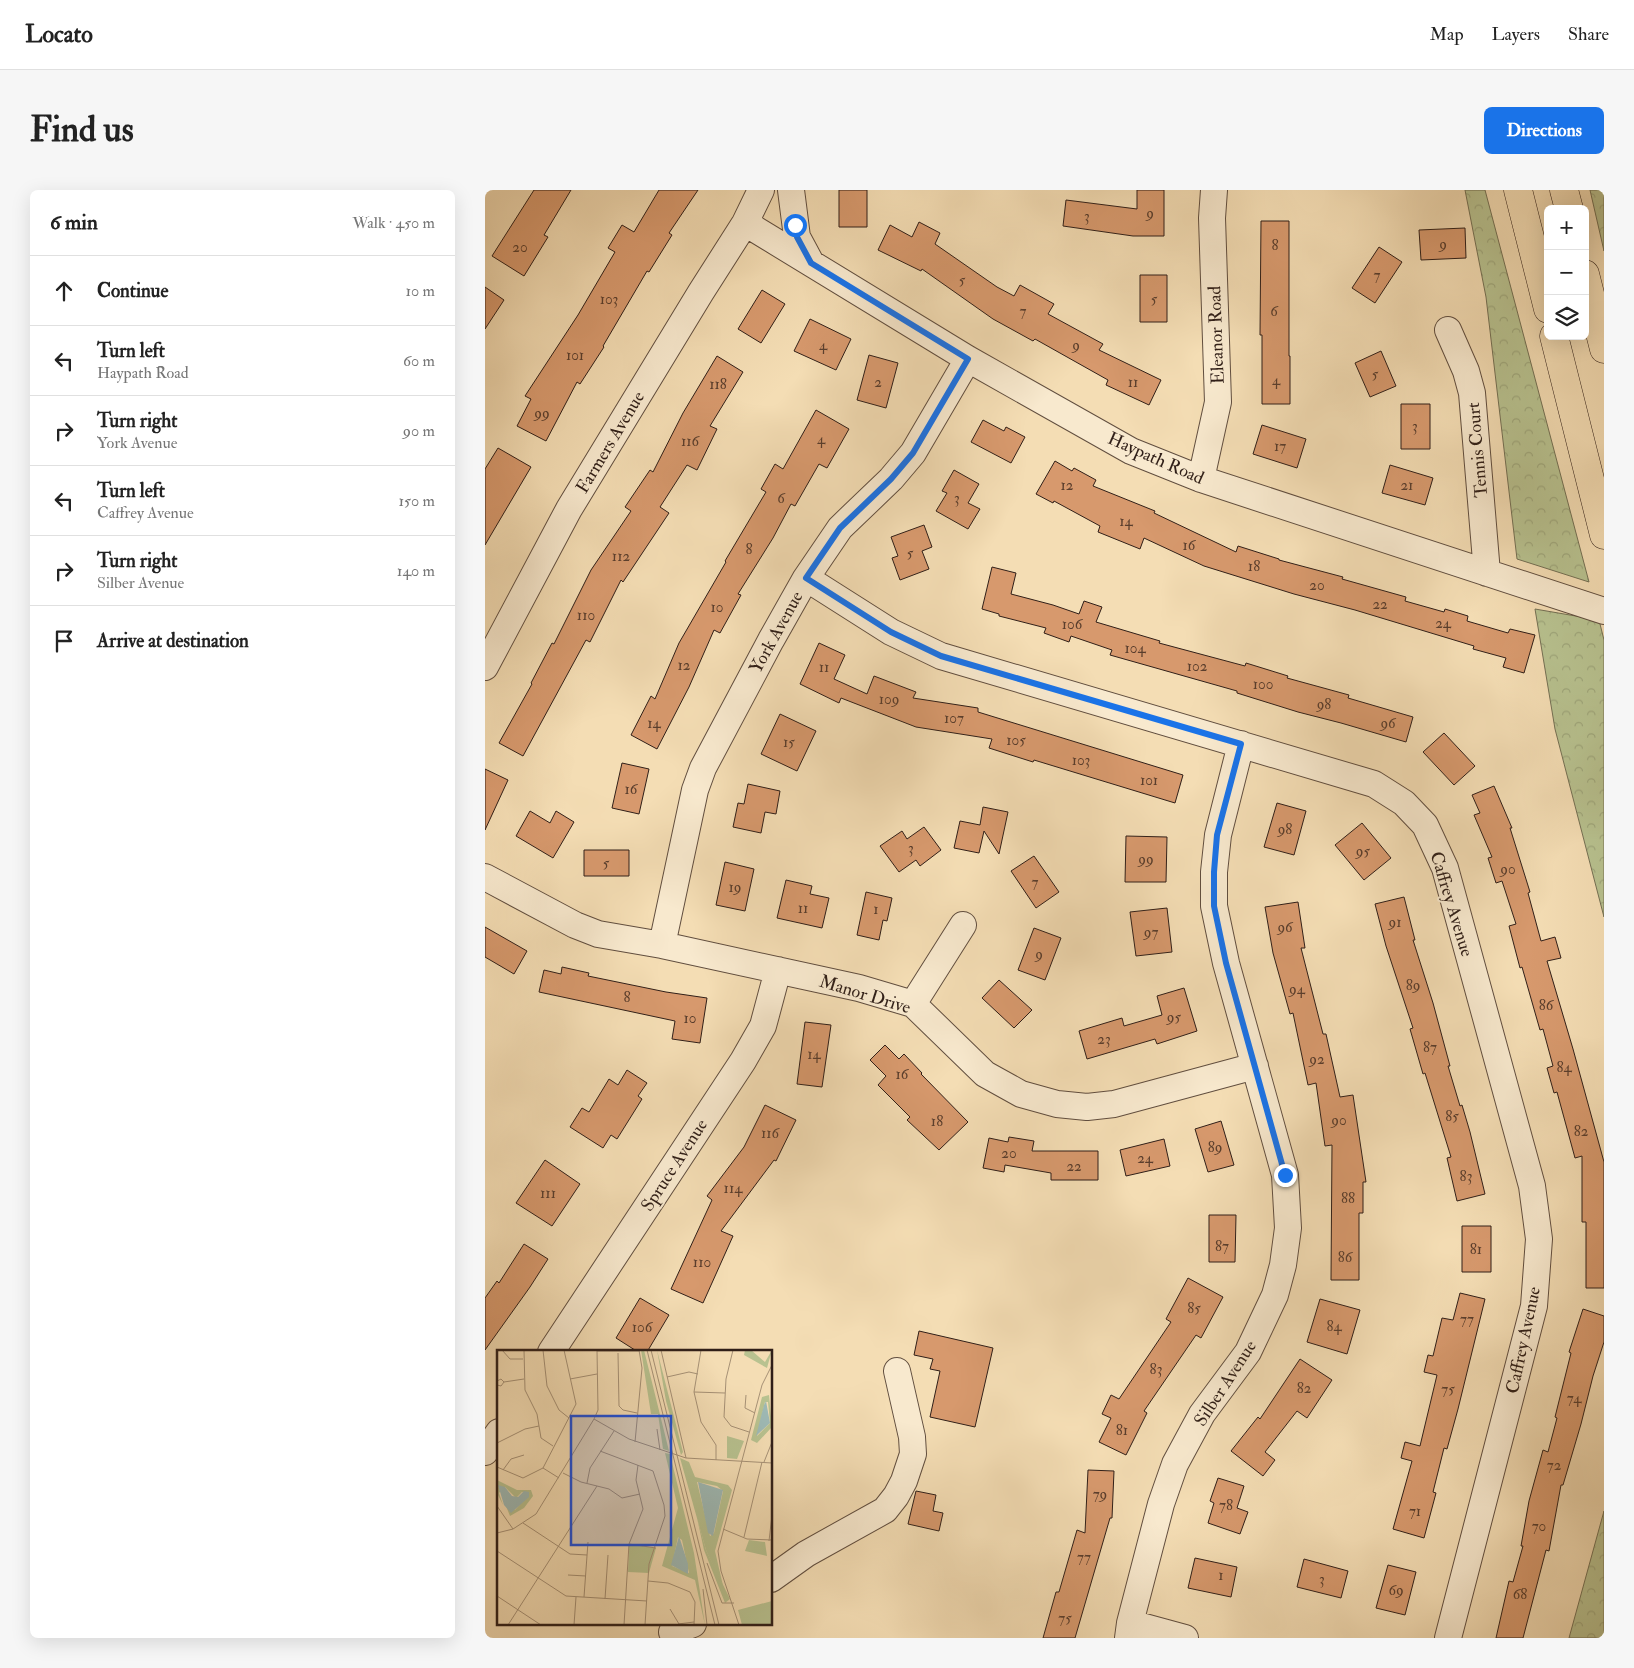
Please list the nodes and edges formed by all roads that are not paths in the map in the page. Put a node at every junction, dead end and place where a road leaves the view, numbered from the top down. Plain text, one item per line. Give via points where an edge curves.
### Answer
1 (761, 190) edge
2 (791, 190) edge
3 (1214, 190) edge
4 (1518, 190) edge
5 (1565, 190) edge
6 (1568, 205) edge
7 (745, 223) junction
8 (811, 263) junction
9 (1589, 290) edge
10 (1544, 295) edge
11 (1448, 330) dead end
12 (1555, 340) edge
13 (1604, 349) edge
14 (968, 359) junction
15 (1201, 479) junction
16 (1604, 535) edge
17 (1487, 574) junction
18 (806, 578) junction
19 (1604, 611) edge
20 (485, 667) edge
21 (1241, 744) junction
22 (485, 877) edge
23 (963, 925) dead end
24 (662, 945) junction
25 (778, 970) junction
26 (913, 1004) junction
27 (1255, 1066) junction
28 (552, 1350) edge
29 (897, 1372) dead end
30 (497, 1435) edge
31 (485, 1452) edge
32 (773, 1578) edge
33 (1129, 1631) edge
34 (1185, 1638) edge
35 (1449, 1638) edge

1 - 7 street, Farmers Avenue
2 - 8 street via 797,237
3 - 15 street, Eleanor Road via 1212,218 1218,402
4 - 10 highway
5 - 6 highway
7 - 8 street, Haypath Road
7 - 20 street, Farmers Avenue via 569,510
8 - 14 street, Haypath Road
9 - 13 highway
11 - 17 street, Tennis Court via 1472,393
12 - 16 highway
14 - 15 street, Haypath Road via 1131,451
14 - 18 street, York Avenue via 913,453 840,528
15 - 17 street, Haypath Road
17 - 19 street, Haypath Road
18 - 21 street, Caffrey Avenue via 891,632 941,656
18 - 24 street, York Avenue via 703,768 695,790
21 - 27 street, Silber Avenue via 1217,835 1214,906 1226,963
21 - 35 street, Caffrey Avenue via 1374,784 1404,803 1425,825 1445,868 1532,1186 1539,1239 1534,1306
22 - 24 street, Manor Drive via 598,934
23 - 26 street
24 - 25 street, Manor Drive
25 - 26 street, Manor Drive
25 - 28 street, Spruce Avenue via 763,1026 743,1061
26 - 27 street, Manor Drive via 985,1074 1021,1094 1057,1104 1114,1104
27 - 33 street, Silber Avenue via 1285,1175 1287,1228 1283,1265 1275,1296 1248,1352 1202,1414 1175,1464 1161,1504
29 - 32 street via 913,1454 896,1496 885,1510 807,1554
30 - 31 street
33 - 34 street

